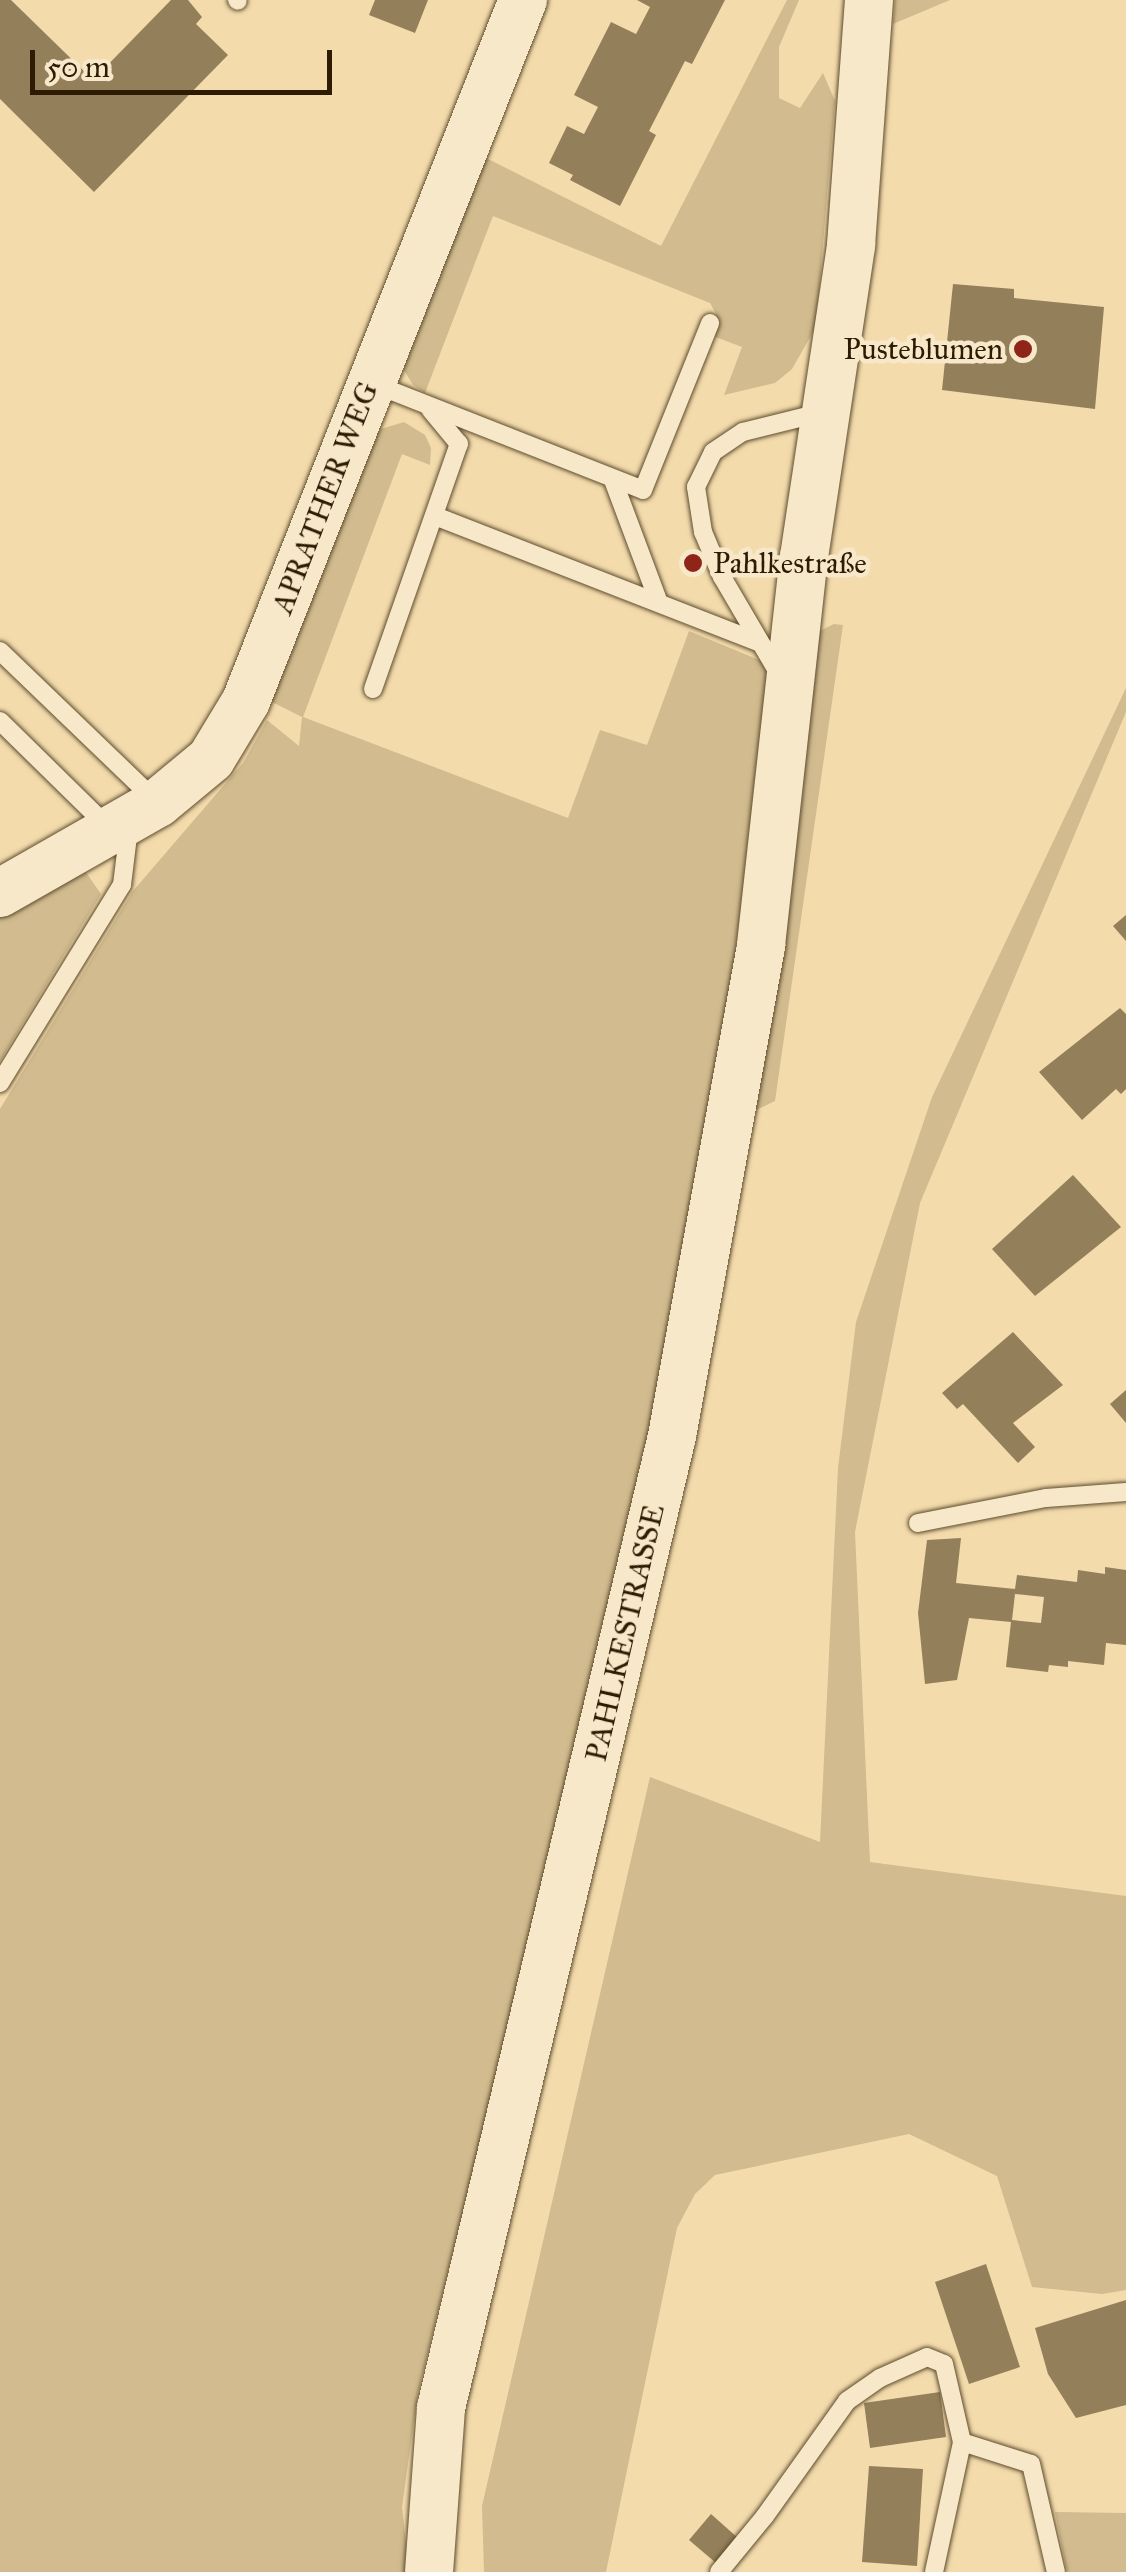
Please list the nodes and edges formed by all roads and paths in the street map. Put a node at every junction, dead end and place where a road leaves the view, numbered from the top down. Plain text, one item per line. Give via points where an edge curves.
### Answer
1 (523, 0) edge
2 (869, 0) edge
3 (710, 323) dead end
4 (371, 383) junction
5 (430, 408) junction
6 (824, 412) junction
7 (613, 480) junction
8 (435, 516) junction
9 (659, 603) junction
10 (760, 643) junction
11 (0, 652) edge
12 (788, 687) junction
13 (373, 689) dead end
14 (0, 721) edge
15 (133, 818) junction
16 (0, 894) edge
17 (0, 1082) edge
18 (1126, 1492) edge
19 (918, 1523) dead end
20 (962, 2442) junction
21 (429, 2572) edge
22 (719, 2572) edge
23 (934, 2572) edge
24 (1056, 2572) edge

1 - 4 street, APRATHER WEG
2 - 6 street, PAHLKESTRASSE via 851,244
3 - 7 lane via 643,490
4 - 5 lane
4 - 15 street, APRATHER WEG via 246,701 210,758
5 - 7 lane
5 - 8 lane via 459,444
6 - 10 lane via 743,432 714,452 696,486 703,532
6 - 12 street, PAHLKESTRASSE
7 - 9 lane
8 - 9 lane
8 - 13 lane
9 - 10 lane
10 - 12 lane
11 - 15 lane
12 - 21 street, PAHLKESTRASSE via 762,945 672,1436 440,2408
14 - 15 lane
15 - 16 street, APRATHER WEG
15 - 17 lane via 122,884
18 - 19 lane via 1046,1498
20 - 22 lane via 944,2364 927,2356 880,2378 847,2401
20 - 23 lane
20 - 24 lane via 1031,2464

